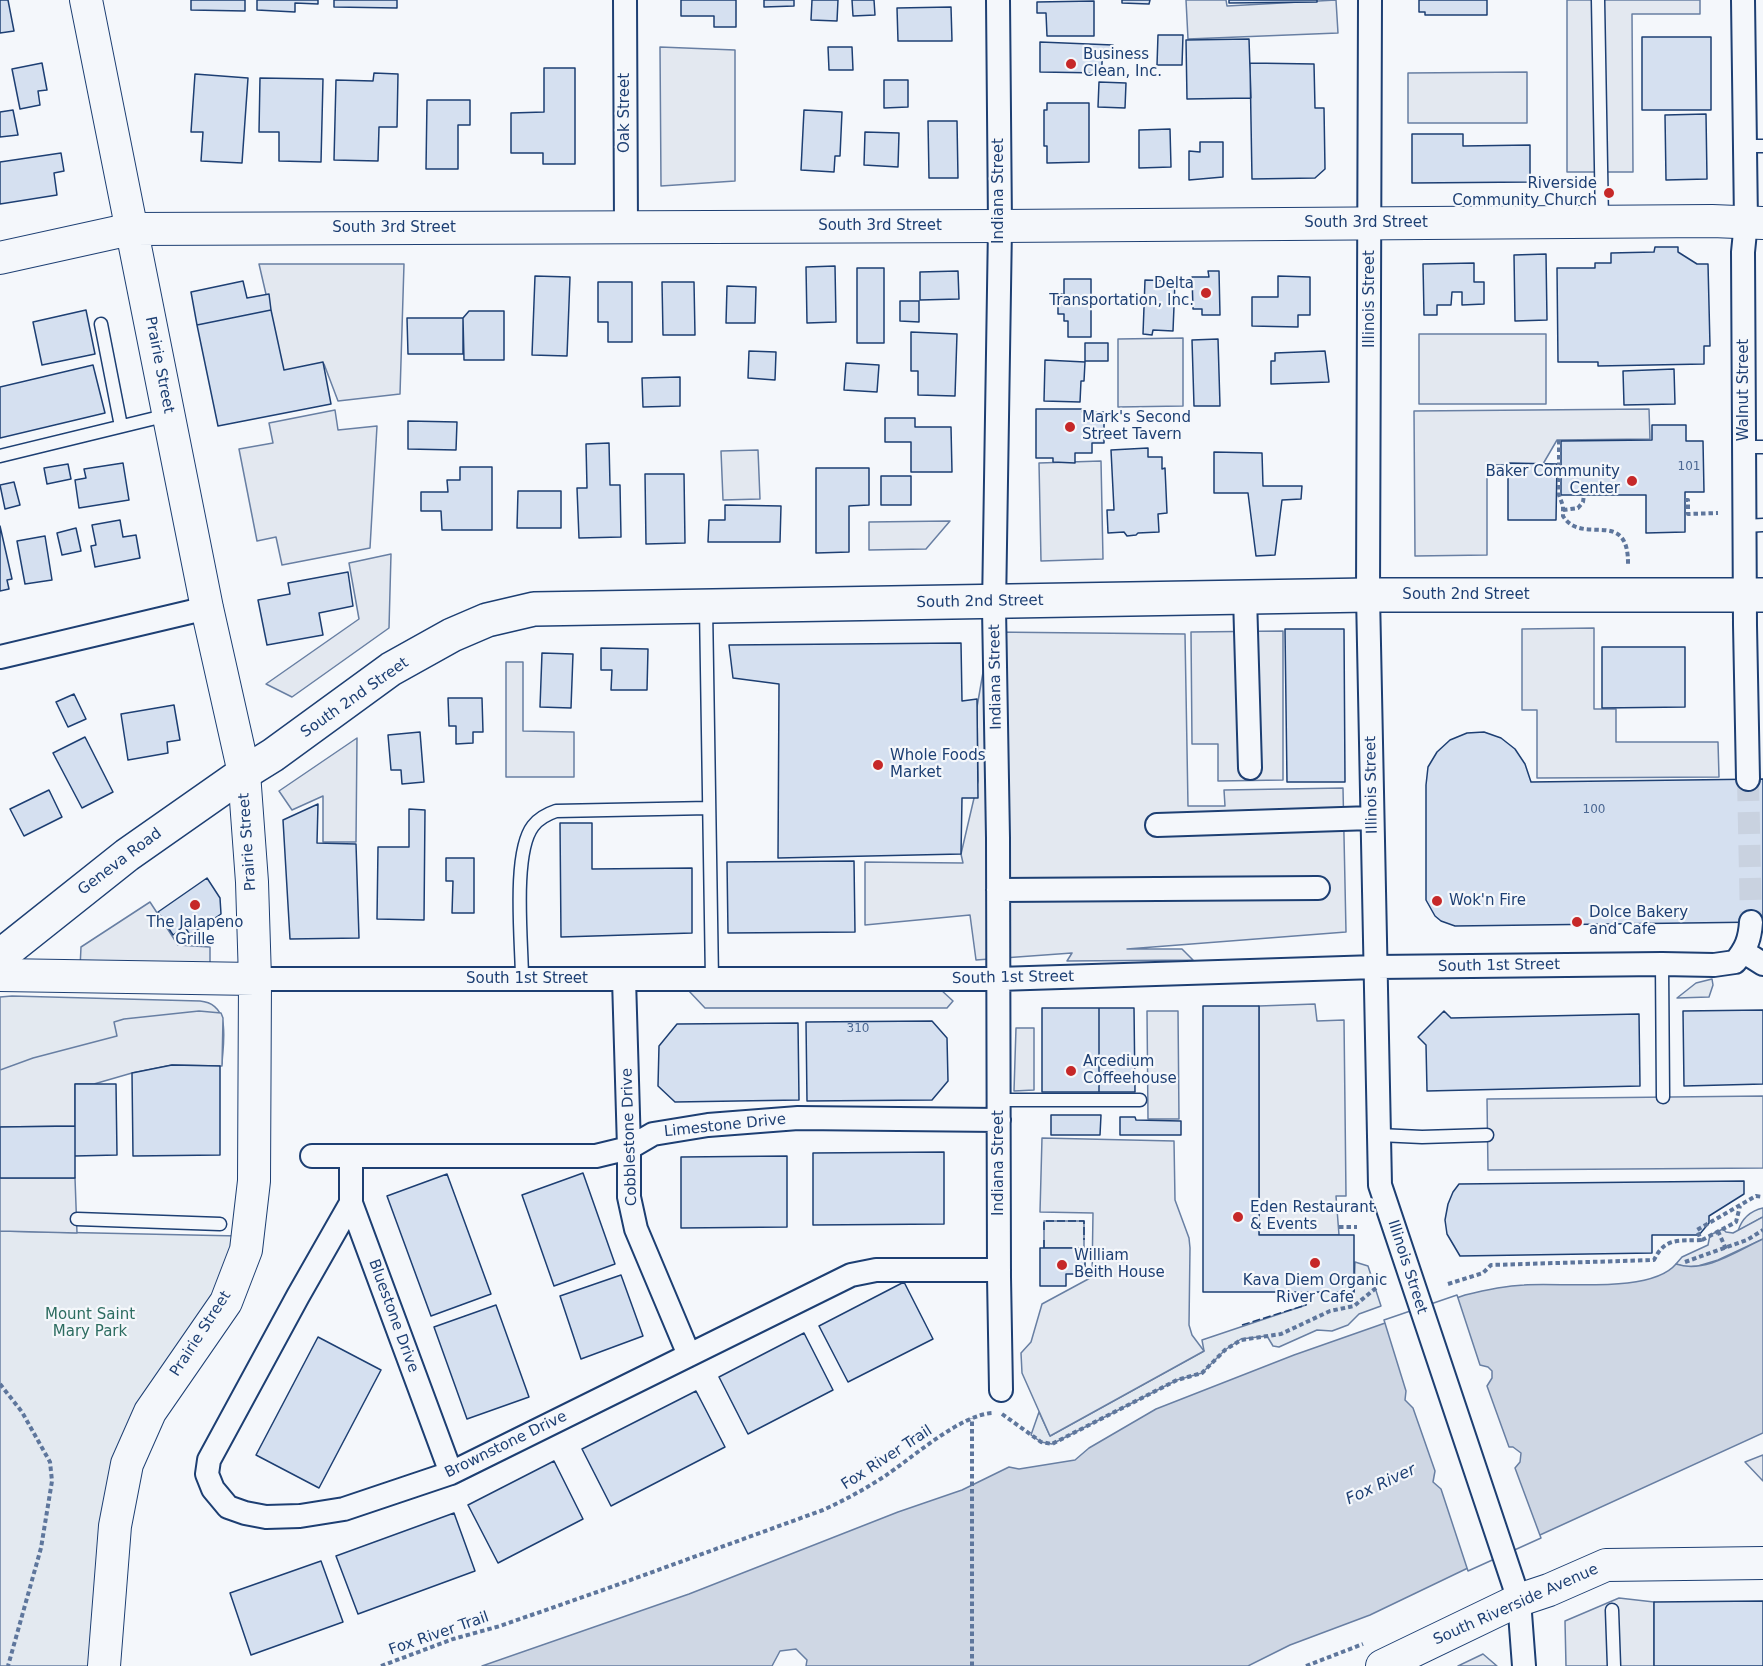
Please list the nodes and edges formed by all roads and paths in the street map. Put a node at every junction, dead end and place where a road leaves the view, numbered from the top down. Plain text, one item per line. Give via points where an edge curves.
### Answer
1 (86, 0) edge
2 (625, 0) edge
3 (998, 0) edge
4 (1370, 0) edge
5 (1598, 0) edge
6 (1743, 0) edge
7 (1754, 146) edge
8 (1602, 222) junction
9 (1370, 223) junction
10 (1755, 223) edge
11 (1000, 226) junction
12 (626, 227) junction
13 (131, 229) junction
14 (0, 258) edge
15 (101, 324) dead end
16 (169, 415) junction
17 (122, 426) junction
18 (1559, 440) dead end
19 (1754, 447) edge
20 (0, 456) edge
21 (1584, 495) dead end
22 (1685, 500) dead end
23 (1587, 505) dead end
24 (1581, 506) junction
25 (1563, 510) junction
26 (1718, 513) dead end
27 (1754, 526) edge
28 (1628, 566) dead end
29 (1368, 595) junction
30 (1754, 595) edge
31 (1245, 597) junction
32 (995, 602) junction
33 (706, 606) junction
34 (207, 608) junction
35 (0, 657) edge
36 (1755, 734) edge
37 (1250, 768) dead end
38 (244, 773) junction
39 (1748, 779) tunnel mouth
40 (709, 808) junction
41 (1372, 818) junction
42 (1157, 825) dead end
43 (1318, 888) dead end
44 (998, 890) junction
45 (1751, 922) tunnel mouth
46 (1744, 952) junction
47 (0, 956) edge
48 (1662, 964) junction
49 (1763, 964) edge
50 (1376, 967) junction
51 (0, 975) edge
52 (255, 979) junction
53 (522, 979) junction
54 (624, 979) junction
55 (998, 979) junction
56 (712, 980) junction
57 (1663, 1097) dead end
58 (1140, 1100) dead end
59 (999, 1110) junction
60 (1379, 1135) junction
61 (1487, 1135) dead end
62 (629, 1148) junction
63 (312, 1156) dead end
64 (351, 1156) junction
65 (1763, 1197) edge
66 (351, 1203) junction
67 (1740, 1205) junction
68 (77, 1219) dead end
69 (220, 1224) dead end
70 (1339, 1227) dead end
71 (1357, 1227) dead end
72 (1763, 1230) edge
73 (1718, 1231) junction
74 (1701, 1240) junction
75 (1726, 1248) junction
76 (1685, 1262) dead end
77 (999, 1270) junction
78 (1448, 1284) dead end
79 (1376, 1288) dead end
80 (689, 1355) junction
81 (0, 1384) edge
82 (1001, 1390) dead end
83 (972, 1418) junction
84 (451, 1473) junction
85 (1763, 1563) edge
86 (1519, 1600) junction
87 (1612, 1610) dead end
88 (8, 1666) edge
89 (104, 1666) edge
90 (381, 1666) edge
91 (972, 1666) edge
92 (1382, 1666) edge
93 (1524, 1666) edge
94 (1614, 1666) edge

1 - 13 street, Prairie Street
2 - 12 street, Oak Street
3 - 11 street, Indiana Street
4 - 9 street, Illinois Street
5 - 8 lane
6 - 7 street, Walnut Street
7 - 10 street, Walnut Street
8 - 9 street, South 3rd Street
8 - 10 street, South 3rd Street
9 - 11 street, South 3rd Street
9 - 29 street, Illinois Street
10 - 19 street, Walnut Street via 1743,252
11 - 12 street, South 3rd Street
11 - 32 street, Indiana Street
12 - 13 street, South 3rd Street
13 - 14 street, South 3rd Street
13 - 16 street, Prairie Street
15 - 17 lane
16 - 17 lane
16 - 34 street, Prairie Street
17 - 20 lane
18 - 25 path via 1559,495
19 - 27 street, Walnut Street
21 - 24 path
22 - 26 path via 1688,514
23 - 24 path
24 - 25 path
25 - 28 path via 1566,521 1574,526 1620,536 1627,547
27 - 30 street, Walnut Street
29 - 30 main road, South 2nd Street
29 - 31 main road, South 2nd Street
29 - 41 street, Illinois Street
30 - 36 street, Walnut Street
31 - 32 main road, South 2nd Street
31 - 37 street
32 - 33 main road, South 2nd Street
32 - 44 street, Indiana Street
33 - 38 main road, South 2nd Street via 534,609 487,620 392,669
33 - 40 lane
34 - 35 street
34 - 38 street, Prairie Street
36 - 39 street, Walnut Street
38 - 47 main road, Geneva Road via 127,855
38 - 52 street, Prairie Street
40 - 53 lane via 556,811 545,815 532,827 520,869
40 - 56 lane
41 - 42 street
41 - 50 street, Illinois Street
43 - 44 street
44 - 55 street, Indiana Street
45 - 46 street
46 - 48 street, South 1st Street via 1735,962
46 - 49 street
48 - 50 street, South 1st Street
48 - 57 lane
50 - 55 street, South 1st Street
50 - 60 street, Illinois Street
51 - 52 street
52 - 53 street, South 1st Street
52 - 89 street, Prairie Street via 254,1181 246,1250 225,1302 150,1412 127,1464 115,1526
53 - 54 street, South 1st Street
54 - 56 street, South 1st Street
54 - 62 street, Cobblestone Drive
55 - 56 street, South 1st Street
55 - 59 street, Indiana Street
58 - 59 lane
59 - 62 street, Limestone Drive via 719,1124 654,1134
59 - 77 street, Indiana Street
60 - 61 lane
60 - 86 street, Illinois Street via 1380,1185
62 - 64 street, Limestone Drive via 596,1156
62 - 80 street, Cobblestone Drive via 629,1197 636,1228
63 - 64 street, Limestone Drive
64 - 66 street, Bluestone Drive
65 - 67 path via 1756,1196
66 - 84 street, Bluestone Drive
66 - 84 street, Brownstone Drive via 224,1430 209,1460 207,1474 228,1507 266,1517 344,1509
67 - 73 path via 1736,1222
67 - 74 path via 1697,1230
68 - 69 lane
70 - 71 path
72 - 75 path
73 - 74 path
73 - 75 path
74 - 78 path via 1668,1242 1654,1260 1491,1265 1482,1273
75 - 76 path
77 - 80 street, Brownstone Drive via 876,1270 851,1275
77 - 82 street, Indiana Street
79 - 83 path, Fox River Trail via 1354,1306 1318,1315 1281,1334 1241,1340 1202,1373 1177,1380 1052,1444 1041,1442 1003,1414 981,1413
80 - 84 street, Brownstone Drive
81 - 88 path via 22,1412 50,1462 52,1481 41,1548
83 - 90 path, Fox River Trail via 885,1477 823,1510
83 - 91 path
85 - 86 street, South Riverside Avenue via 1606,1565
86 - 92 street, South Riverside Avenue
86 - 93 street, Illinois Street
87 - 94 lane

